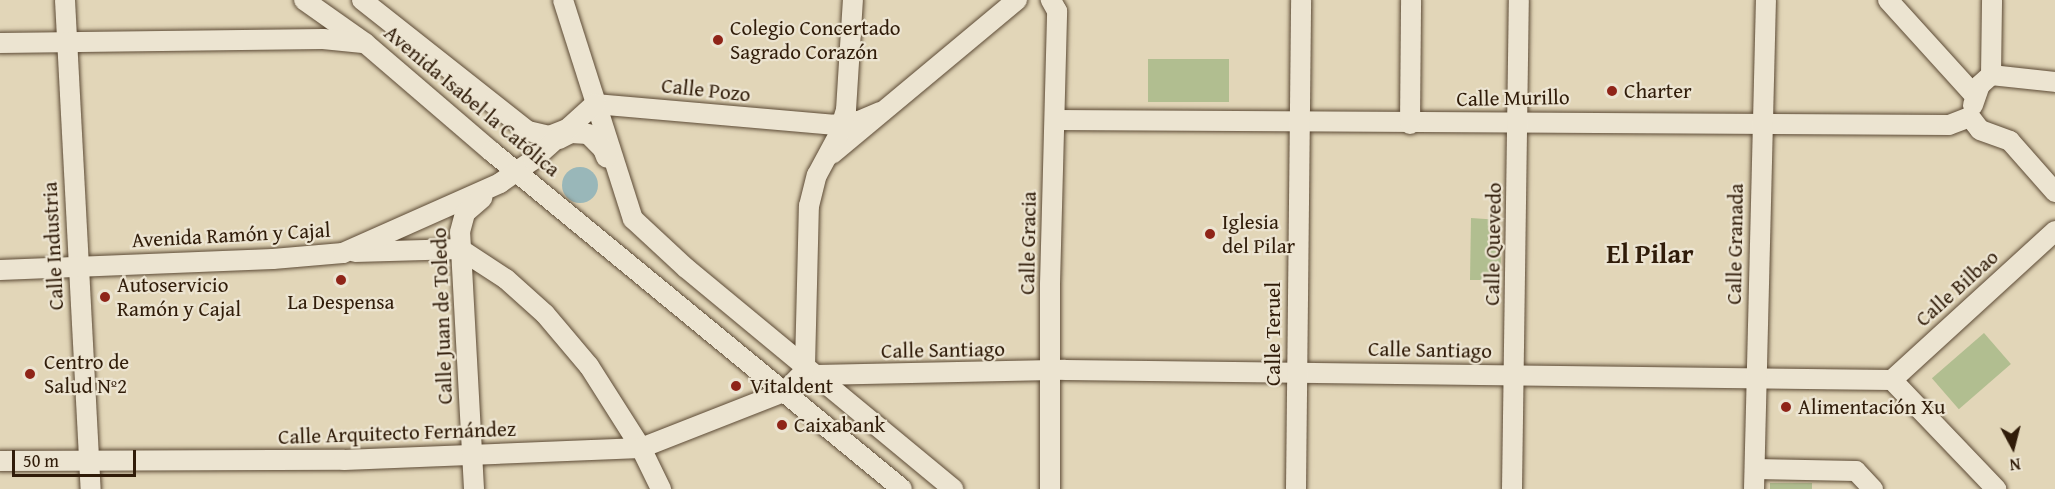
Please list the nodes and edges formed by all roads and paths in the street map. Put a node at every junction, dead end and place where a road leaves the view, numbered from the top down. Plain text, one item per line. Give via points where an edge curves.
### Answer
1 (65, 0) edge
2 (304, 0) edge
3 (563, 0) edge
4 (853, 0) edge
5 (1017, 0) edge
6 (1051, 0) edge
7 (1300, 0) edge
8 (1410, 0) edge
9 (1519, 0) edge
10 (1766, 0) edge
11 (1888, 0) edge
12 (1992, 0) edge
13 (376, 4) edge
14 (67, 41) junction
15 (0, 43) edge
16 (365, 43) junction
17 (1991, 75) junction
18 (2055, 82) edge
19 (1975, 96) junction
20 (595, 104) junction
21 (880, 112) junction
22 (1970, 117) junction
23 (1055, 120) junction
24 (1519, 121) junction
25 (842, 123) junction
26 (1299, 123) junction
27 (1762, 123) junction
28 (1410, 124) junction
29 (564, 133) junction
30 (491, 151) junction
31 (821, 168) junction
32 (519, 171) junction
33 (495, 186) junction
34 (2055, 192) edge
35 (629, 210) junction
36 (2055, 231) edge
37 (460, 249) junction
38 (343, 253) junction
39 (78, 267) junction
40 (0, 270) edge
41 (808, 371) junction
42 (1050, 371) junction
43 (1298, 372) junction
44 (1515, 375) junction
45 (1757, 378) junction
46 (1892, 380) junction
47 (784, 392) junction
48 (641, 448) junction
49 (472, 455) junction
50 (90, 460) junction
51 (0, 461) edge
52 (1755, 469) junction
53 (91, 489) edge
54 (474, 489) edge
55 (661, 489) edge
56 (902, 489) edge
57 (953, 489) edge
58 (1050, 489) edge
59 (1296, 489) edge
60 (1512, 489) edge
61 (1754, 489) edge
62 (1873, 489) edge
63 (1996, 489) edge

1 - 14 street, Calle Industria
2 - 16 street, Avenida Isabel la Católica
3 - 20 street
4 - 25 street via 848,96
5 - 21 street
6 - 23 street, Calle Gracia via 1057,11
7 - 26 street, Calle Teruel
8 - 28 street
9 - 24 street, Calle Quevedo
10 - 27 street, Calle Granada
11 - 19 street
12 - 17 street
13 - 29 street, Avenida Isabel la Católica via 528,131 549,136
14 - 15 street
14 - 16 street via 323,39
14 - 39 street, Calle Industria
16 - 30 street, Avenida Isabel la Católica
17 - 18 street
17 - 19 street
19 - 22 street
20 - 25 street, Calle Pozo via 811,124
20 - 29 street, Avenida Ramón y Cajal
20 - 35 street
21 - 25 street, Calle Pozo
21 - 31 street
22 - 27 street, Calle Murillo via 1949,125
22 - 34 street via 1980,130 2010,141
23 - 26 street, Calle Murillo
23 - 42 street, Calle Gracia
24 - 27 street, Calle Murillo
24 - 28 street, Calle Murillo
24 - 44 street, Calle Quevedo
25 - 31 street
26 - 28 street, Calle Murillo
26 - 43 street, Calle Teruel
27 - 45 street, Calle Granada
29 - 32 street, Avenida Ramón y Cajal
29 - 35 street, Avenida Isabel la Católica via 588,134 601,146 622,203
30 - 32 street, Avenida Isabel la Católica
30 - 33 street via 500,172
31 - 41 street via 809,206
32 - 33 street, Avenida Ramón y Cajal
32 - 47 street, Avenida Isabel la Católica
33 - 37 street, Calle Juan de Toledo via 465,213 460,224
33 - 38 street, Avenida Ramón y Cajal
35 - 41 street via 643,230
36 - 46 street, Calle Bilbao
37 - 38 street
37 - 48 street via 506,279 545,314 589,366
37 - 49 street, Calle Juan de Toledo
38 - 39 street, Avenida Ramón y Cajal via 273,260
39 - 40 street, Avenida Ramón y Cajal
39 - 50 street, Calle Industria
41 - 42 street, Calle Santiago
41 - 47 street
41 - 57 street
42 - 43 street, Calle Santiago
42 - 58 street, Calle Gracia
43 - 44 street, Calle Santiago
43 - 59 street, Calle Teruel
44 - 45 street, Calle Santiago
44 - 60 street, Calle Quevedo
45 - 46 street, Calle Santiago
45 - 52 street, Calle Granada
46 - 63 street
47 - 48 street, Calle Arquitecto Fernández
47 - 56 street, Avenida Isabel la Católica
48 - 49 street, Calle Arquitecto Fernández
48 - 55 street
49 - 50 street, Calle Arquitecto Fernández via 344,460
49 - 54 street, Calle Juan de Toledo
50 - 51 street, Calle Arquitecto Fernández
50 - 53 street, Calle Industria
52 - 61 street, Calle Granada
52 - 62 street via 1856,471

